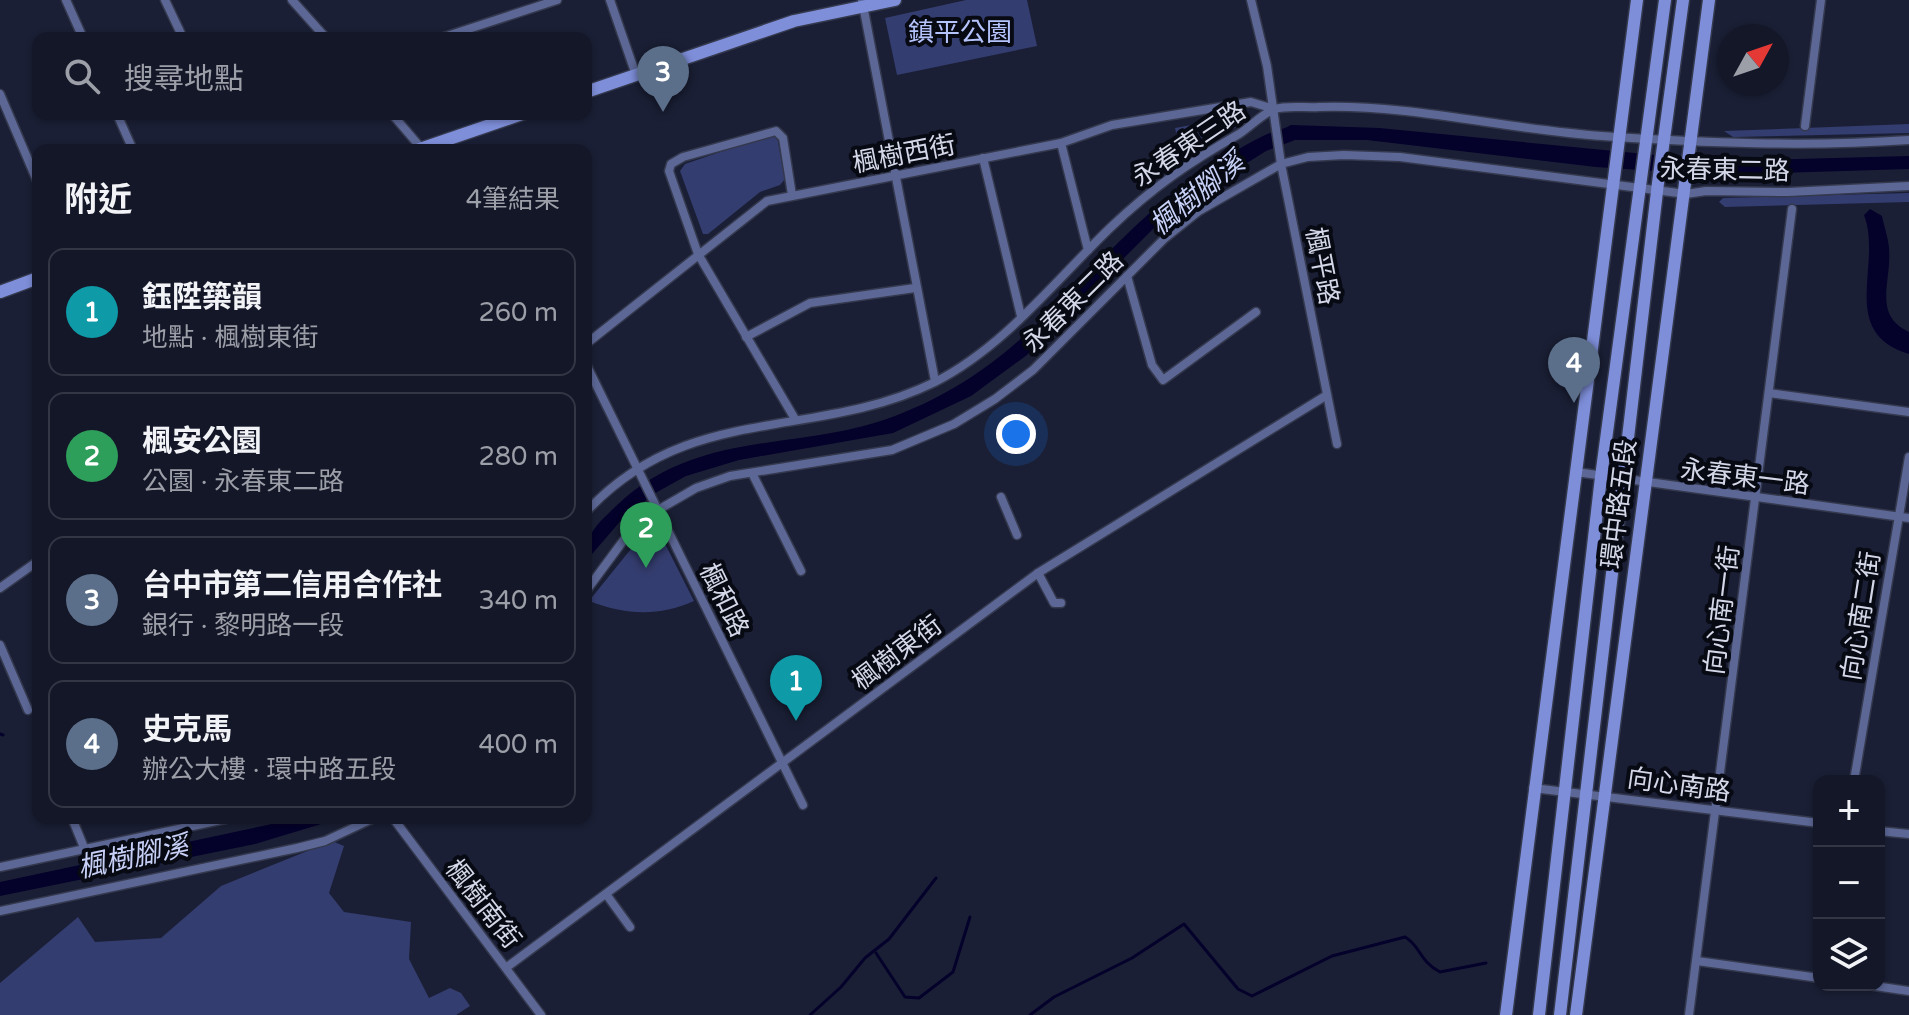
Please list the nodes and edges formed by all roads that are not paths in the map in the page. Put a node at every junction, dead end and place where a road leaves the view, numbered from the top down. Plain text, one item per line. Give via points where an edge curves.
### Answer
1 (66, 0) edge
2 (165, 0) edge
3 (292, 0) edge
4 (557, 0) edge
5 (610, 0) edge
6 (895, 0) edge
7 (1251, 0) edge
8 (1637, 0) edge
9 (1665, 0) edge
10 (1683, 0) edge
11 (1709, 0) edge
12 (1821, 0) edge
13 (863, 3) edge
14 (80, 32) edge
15 (180, 32) edge
16 (321, 32) edge
17 (459, 32) edge
18 (636, 75) junction
19 (592, 90) edge
20 (0, 94) edge
21 (3, 111) edge
22 (1274, 114) junction
23 (120, 120) edge
24 (397, 120) edge
25 (505, 120) edge
26 (1805, 126) dead end
27 (1619, 138) junction
28 (1645, 140) junction
29 (1909, 140) edge
30 (1664, 142) junction
31 (1061, 143) junction
32 (130, 144) edge
33 (415, 144) edge
34 (437, 144) edge
35 (1692, 144) junction
36 (983, 158) junction
37 (1281, 164) junction
38 (32, 171) edge
39 (894, 177) junction
40 (1613, 180) junction
41 (1638, 185) junction
42 (1909, 186) edge
43 (1658, 187) junction
44 (1686, 191) junction
45 (792, 195) junction
46 (1792, 209) dead end
47 (1088, 250) junction
48 (698, 254) junction
49 (1127, 276) junction
50 (32, 280) edge
51 (915, 288) junction
52 (0, 292) edge
53 (1256, 312) dead end
54 (1021, 316) junction
55 (746, 337) junction
56 (592, 339) edge
57 (592, 376) edge
58 (935, 381) junction
59 (1769, 393) junction
60 (1327, 395) junction
61 (1909, 412) edge
62 (795, 419) junction
63 (1337, 444) dead end
64 (1909, 457) edge
65 (637, 466) junction
66 (1576, 472) junction
67 (753, 475) junction
68 (1601, 477) junction
69 (1623, 481) junction
70 (1643, 483) junction
71 (1001, 497) dead end
72 (1756, 498) junction
73 (592, 507) edge
74 (658, 510) junction
75 (1897, 516) junction
76 (1909, 518) edge
77 (1017, 535) dead end
78 (32, 565) edge
79 (801, 571) dead end
80 (1038, 573) junction
81 (592, 583) edge
82 (0, 588) edge
83 (1061, 603) dead end
84 (0, 645) edge
85 (28, 710) dead end
86 (783, 763) junction
87 (1855, 775) edge
88 (1533, 788) junction
89 (1564, 793) junction
90 (1587, 795) junction
91 (1605, 795) junction
92 (803, 805) dead end
93 (1716, 810) junction
94 (1813, 822) edge
95 (74, 824) edge
96 (203, 824) edge
97 (361, 824) edge
98 (398, 824) edge
99 (1885, 832) edge
100 (1909, 834) edge
101 (85, 850) junction
102 (0, 867) edge
103 (606, 894) junction
104 (0, 911) edge
105 (630, 927) dead end
106 (1697, 961) junction
107 (507, 967) junction
108 (1813, 977) edge
109 (1885, 987) edge
110 (1909, 991) edge
111 (541, 1015) edge
112 (1506, 1015) edge
113 (1539, 1015) edge
114 (1560, 1015) edge
115 (1576, 1015) edge
116 (1689, 1015) edge

1 - 14 street
2 - 15 street
3 - 16 street
4 - 17 street
5 - 18 street
6 - 13 street
7 - 22 street
8 - 27 street, 環中路五段
9 - 28 street, 環中路五段
10 - 30 street, 環中路五段
11 - 35 street, 環中路五段
12 - 26 street
13 - 18 street
13 - 39 street
18 - 19 street
20 - 21 street
21 - 38 street
22 - 27 street, 永春東三路 via 1356,106
22 - 31 street, 楓樹西街 via 1251,102 1112,125
22 - 37 street, 楓平路
22 - 47 street, 永春東三路 via 1170,175
23 - 32 street
24 - 33 street
25 - 34 street
27 - 28 street, 永春東三路
27 - 40 street, 環中路五段
28 - 30 street, 永春東三路
28 - 41 street, 環中路五段
29 - 35 street, 永春東三路
30 - 35 street, 永春東三路
30 - 43 street, 環中路五段
31 - 36 street, 楓樹西街
31 - 47 street
35 - 44 street, 環中路五段
36 - 39 street, 楓樹西街
36 - 54 street
37 - 40 street, 永春東二路 via 1308,157 1372,155
37 - 49 street, 永春東二路 via 1199,211
37 - 60 street, 楓平路
39 - 45 street, 楓樹西街
39 - 51 street
40 - 41 street, 永春東二路
40 - 66 street, 環中路五段
41 - 43 street, 永春東二路
41 - 68 street, 環中路五段
42 - 44 street, 永春東二路
43 - 44 street, 永春東二路
43 - 69 street, 環中路五段
44 - 70 street, 環中路五段
45 - 48 street, 楓樹西街 via 767,201
45 - 48 street via 783,138 776,131 676,161 669,171 671,181
46 - 59 street, 向心南一街
47 - 54 street, 永春東三路
48 - 55 street
48 - 56 street, 楓樹西街
49 - 53 street via 1152,365 1163,380
49 - 67 street, 永春東二路 via 1033,370 954,424 892,450
50 - 52 street
51 - 55 street via 810,303
51 - 58 street
54 - 58 street, 永春東三路 via 980,355
55 - 62 street
57 - 65 street
58 - 62 street, 永春東三路 via 873,407
59 - 61 street
59 - 72 street, 向心南一街
60 - 63 street, 楓平路
60 - 80 street, 楓樹東街
62 - 65 street, 永春東三路 via 688,442
64 - 75 street, 向心南二街
65 - 73 street, 永春東三路
65 - 74 street, 楓和路
66 - 68 street, 永春東一路
66 - 88 street, 環中路五段
67 - 74 street, 永春東二路 via 730,476 696,488
67 - 79 street
68 - 69 street, 永春東一路
68 - 89 street, 環中路五段
69 - 70 street, 永春東一路
69 - 90 street, 環中路五段
70 - 72 street, 永春東一路
70 - 91 street, 環中路五段
71 - 77 street
72 - 75 street, 永春東一路
72 - 93 street, 向心南一街
74 - 81 street, 永春東二路 via 626,537
74 - 86 street, 楓和路
75 - 76 street, 永春東一路
75 - 87 street, 向心南二街
78 - 82 street
80 - 83 street via 1054,603
80 - 86 street, 楓樹東街
84 - 85 street
86 - 92 street, 楓和路
86 - 103 street, 楓樹東街
88 - 89 street, 向心南路
88 - 112 street, 環中路五段
89 - 90 street, 向心南路
89 - 113 street, 環中路五段
90 - 91 street, 向心南路
90 - 114 street, 環中路五段
91 - 93 street, 向心南路
91 - 115 street, 環中路五段
93 - 94 street, 向心南路
93 - 106 street, 向心南一街
95 - 101 street
96 - 101 street
97 - 104 street via 325,841
98 - 107 street, 楓樹南街
99 - 100 street
101 - 102 street
103 - 105 street
103 - 107 street, 楓樹東街
106 - 108 street
106 - 116 street, 向心南一街
107 - 111 street, 楓樹南街
109 - 110 street

